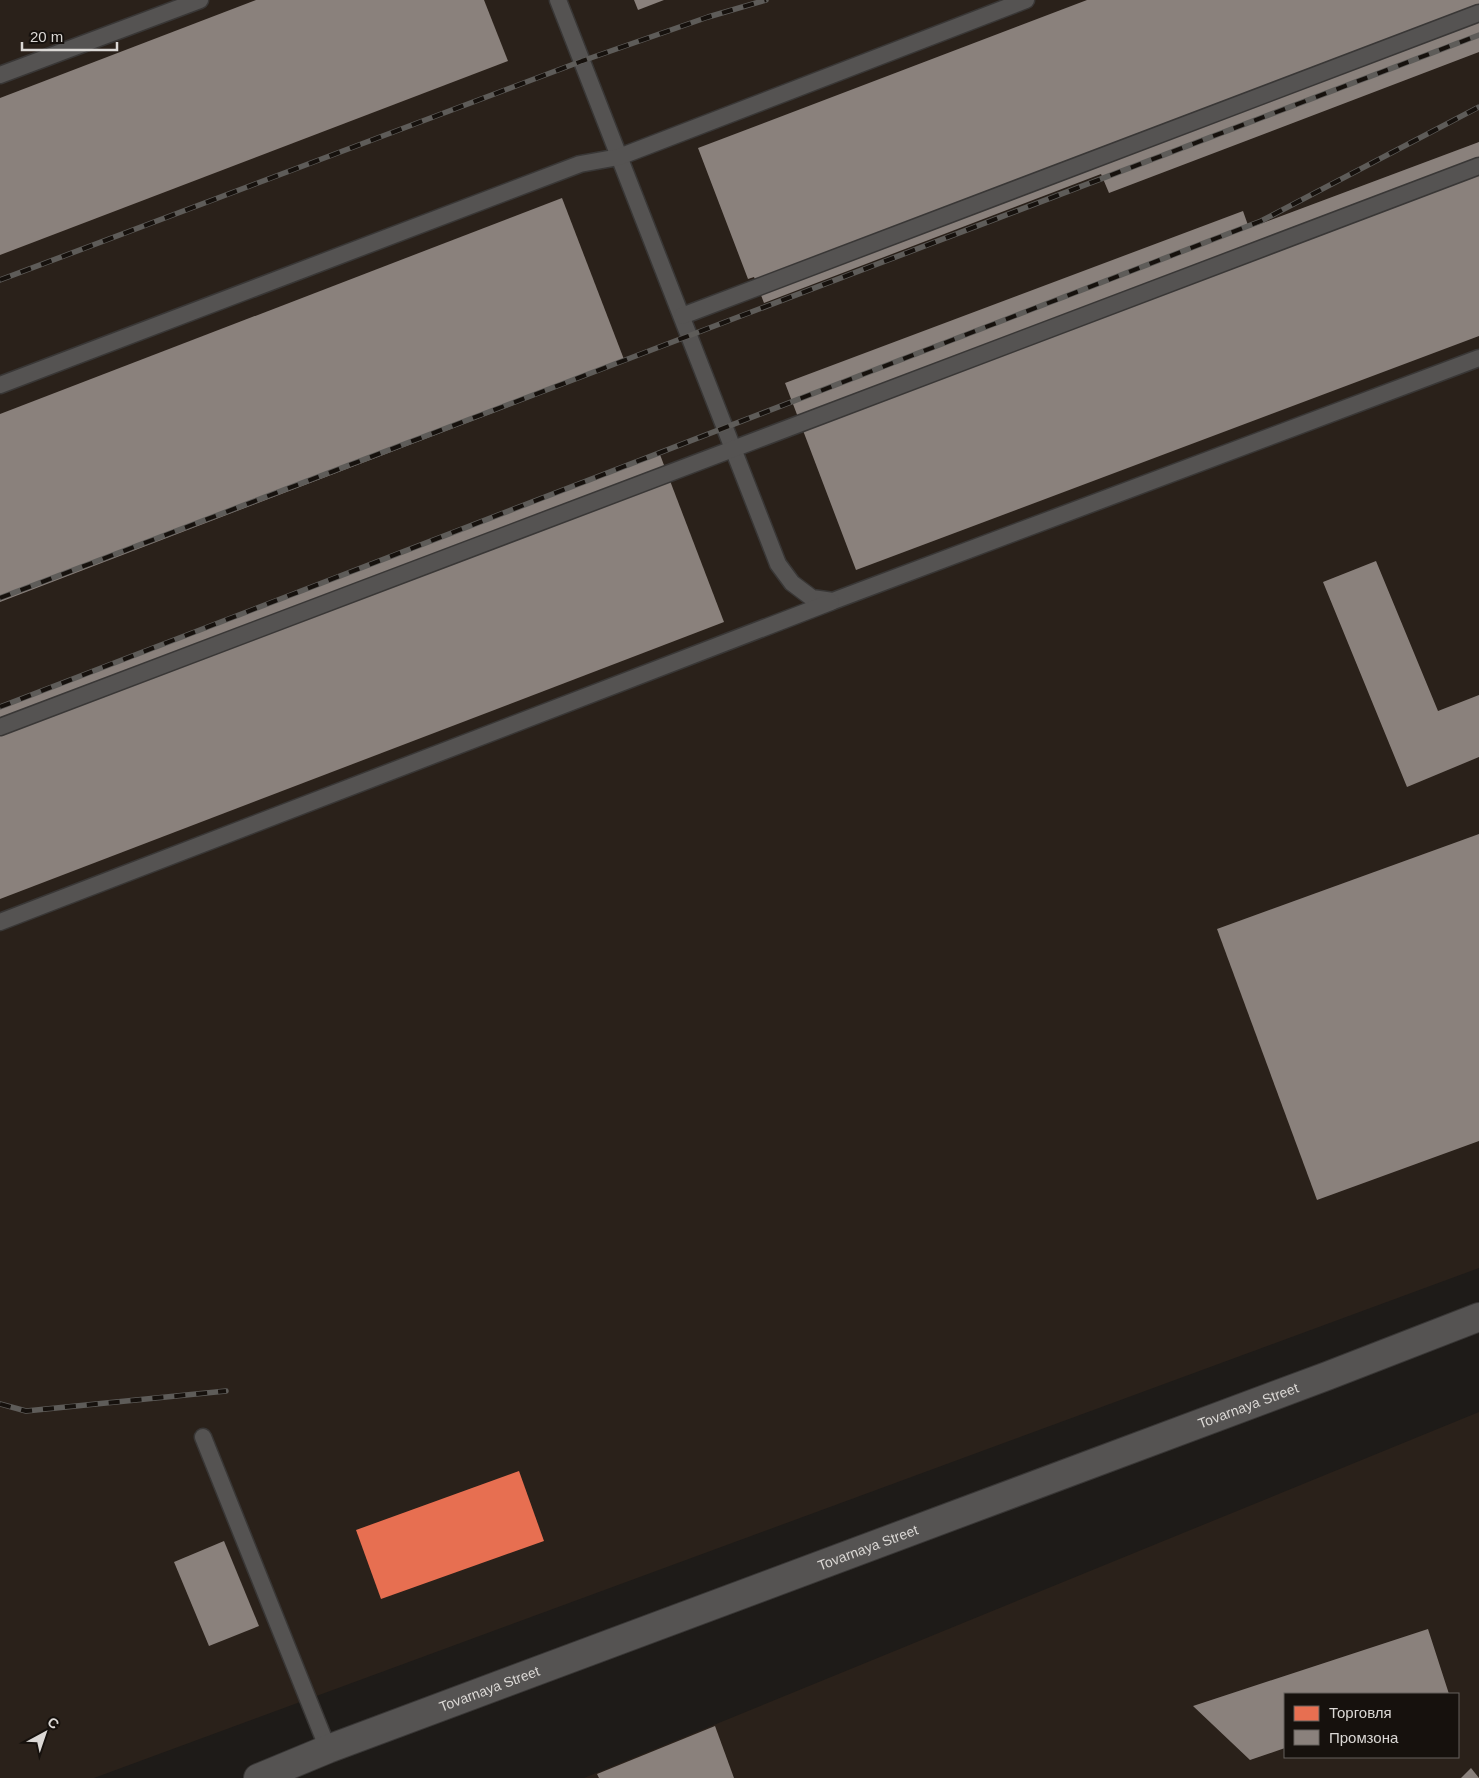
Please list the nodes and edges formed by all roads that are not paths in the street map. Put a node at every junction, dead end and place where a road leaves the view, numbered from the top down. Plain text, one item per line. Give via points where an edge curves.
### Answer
1 (200, 0) edge
2 (558, 0) edge
3 (1026, 0) edge
4 (1479, 13) edge
5 (0, 75) edge
6 (619, 157) junction
7 (1479, 166) edge
8 (682, 316) junction
9 (1479, 358) edge
10 (0, 385) edge
11 (733, 449) junction
12 (833, 601) junction
13 (0, 727) edge
14 (0, 922) edge
15 (1479, 1317) edge
16 (203, 1437) dead end
17 (328, 1749) junction
18 (258, 1778) edge

1 - 5 lane
2 - 6 lane
3 - 6 lane
4 - 8 lane
6 - 8 lane
6 - 10 lane via 580,164
7 - 11 lane
8 - 11 lane
9 - 12 lane
11 - 12 lane via 778,564 792,583 812,598
11 - 13 lane
12 - 14 lane
15 - 17 street, Tovarnaya Street
16 - 17 lane
17 - 18 street, Tovarnaya Street

